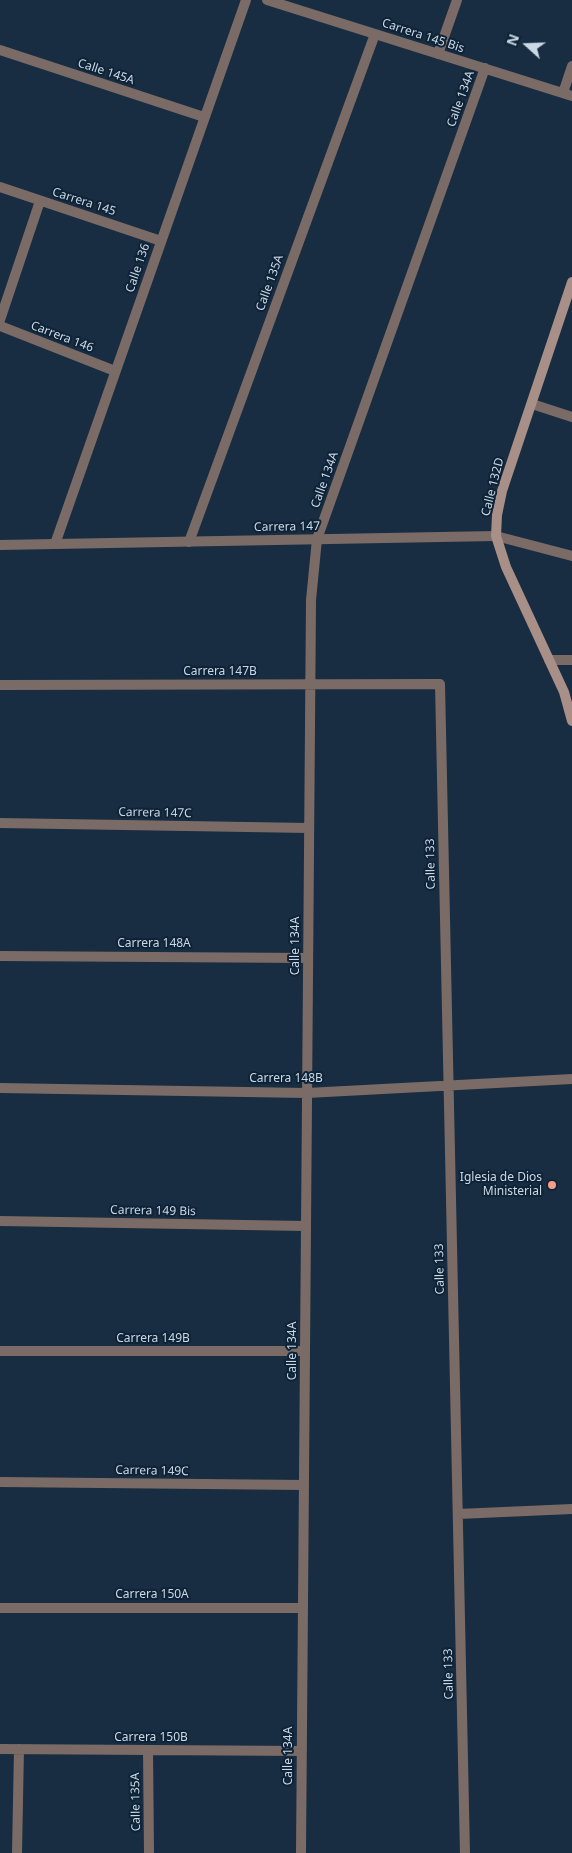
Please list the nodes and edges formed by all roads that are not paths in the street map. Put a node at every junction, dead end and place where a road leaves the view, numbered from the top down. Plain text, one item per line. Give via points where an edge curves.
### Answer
1 (246, 0) edge
2 (267, 0) edge
3 (457, 0) edge
4 (375, 34) junction
5 (0, 50) edge
6 (438, 54) junction
7 (572, 66) edge
8 (486, 68) junction
9 (567, 94) edge
10 (204, 117) junction
11 (0, 187) edge
12 (40, 201) junction
13 (161, 241) junction
14 (572, 282) edge
15 (0, 320) edge
16 (0, 326) edge
17 (115, 371) junction
18 (532, 404) junction
19 (572, 417) edge
20 (496, 536) junction
21 (317, 540) junction
22 (189, 542) junction
23 (55, 544) junction
24 (0, 545) edge
25 (572, 556) edge
26 (549, 660) junction
27 (572, 660) edge
28 (310, 684) junction
29 (440, 684) joint
30 (0, 685) edge
31 (572, 721) edge
32 (0, 823) edge
33 (309, 828) junction
34 (0, 956) edge
35 (308, 958) junction
36 (572, 1079) edge
37 (449, 1086) junction
38 (0, 1088) edge
39 (307, 1093) junction
40 (0, 1221) edge
41 (306, 1226) junction
42 (0, 1351) edge
43 (305, 1351) junction
44 (0, 1482) edge
45 (304, 1485) junction
46 (572, 1509) edge
47 (458, 1514) junction
48 (0, 1608) edge
49 (303, 1608) junction
50 (0, 1749) edge
51 (18, 1749) junction
52 (148, 1750) junction
53 (302, 1751) junction
54 (17, 1853) edge
55 (149, 1853) edge
56 (301, 1853) edge
57 (465, 1853) edge

1 - 10 street, Calle 136
2 - 4 street, Carrera 145 Bis
3 - 6 street
4 - 6 street, Carrera 145 Bis
4 - 22 street, Calle 135A
5 - 10 street, Calle 145A
6 - 8 street, Carrera 145 Bis
7 - 9 street
8 - 9 street, Carrera 145 Bis
8 - 21 street, Calle 134A
10 - 13 street, Calle 136
11 - 12 street, Carrera 145
12 - 13 street, Carrera 145
12 - 15 street
13 - 17 street, Calle 136
14 - 18 main road, Calle 132D
16 - 17 street, Carrera 146
17 - 23 street, Calle 136
18 - 19 street
18 - 20 main road, Calle 132D via 502,491
20 - 21 street, Carrera 147
20 - 25 street, Carrera 147
20 - 26 main road, Calle 132D via 506,568
21 - 22 street, Carrera 147
21 - 28 street, Calle 134A via 311,600
22 - 23 street, Carrera 147
23 - 24 street, Carrera 147
26 - 27 street
26 - 31 main road, Calle 132D via 564,692
28 - 29 street, Carrera 147B
28 - 30 street, Carrera 147B
28 - 33 street, Calle 134A
29 - 37 street, Calle 133
32 - 33 street, Carrera 147C
33 - 35 street, Calle 134A
34 - 35 street, Carrera 148A
35 - 39 street, Calle 134A
36 - 37 street, Carrera 148B
37 - 39 street, Carrera 148B
37 - 47 street, Calle 133
38 - 39 street, Carrera 148B
39 - 41 street, Calle 134A
40 - 41 street, Carrera 149 Bis
41 - 43 street, Calle 134A
42 - 43 street, Carrera 149B
43 - 45 street, Calle 134A
44 - 45 street, Carrera 149C
45 - 49 street, Calle 134A
46 - 47 street
47 - 57 street, Calle 133
48 - 49 street, Carrera 150A
49 - 53 street, Calle 134A
50 - 51 street, Carrera 150B
51 - 52 street, Carrera 150B
51 - 54 street
52 - 53 street, Carrera 150B
52 - 55 street, Calle 135A
53 - 56 street, Calle 134A

